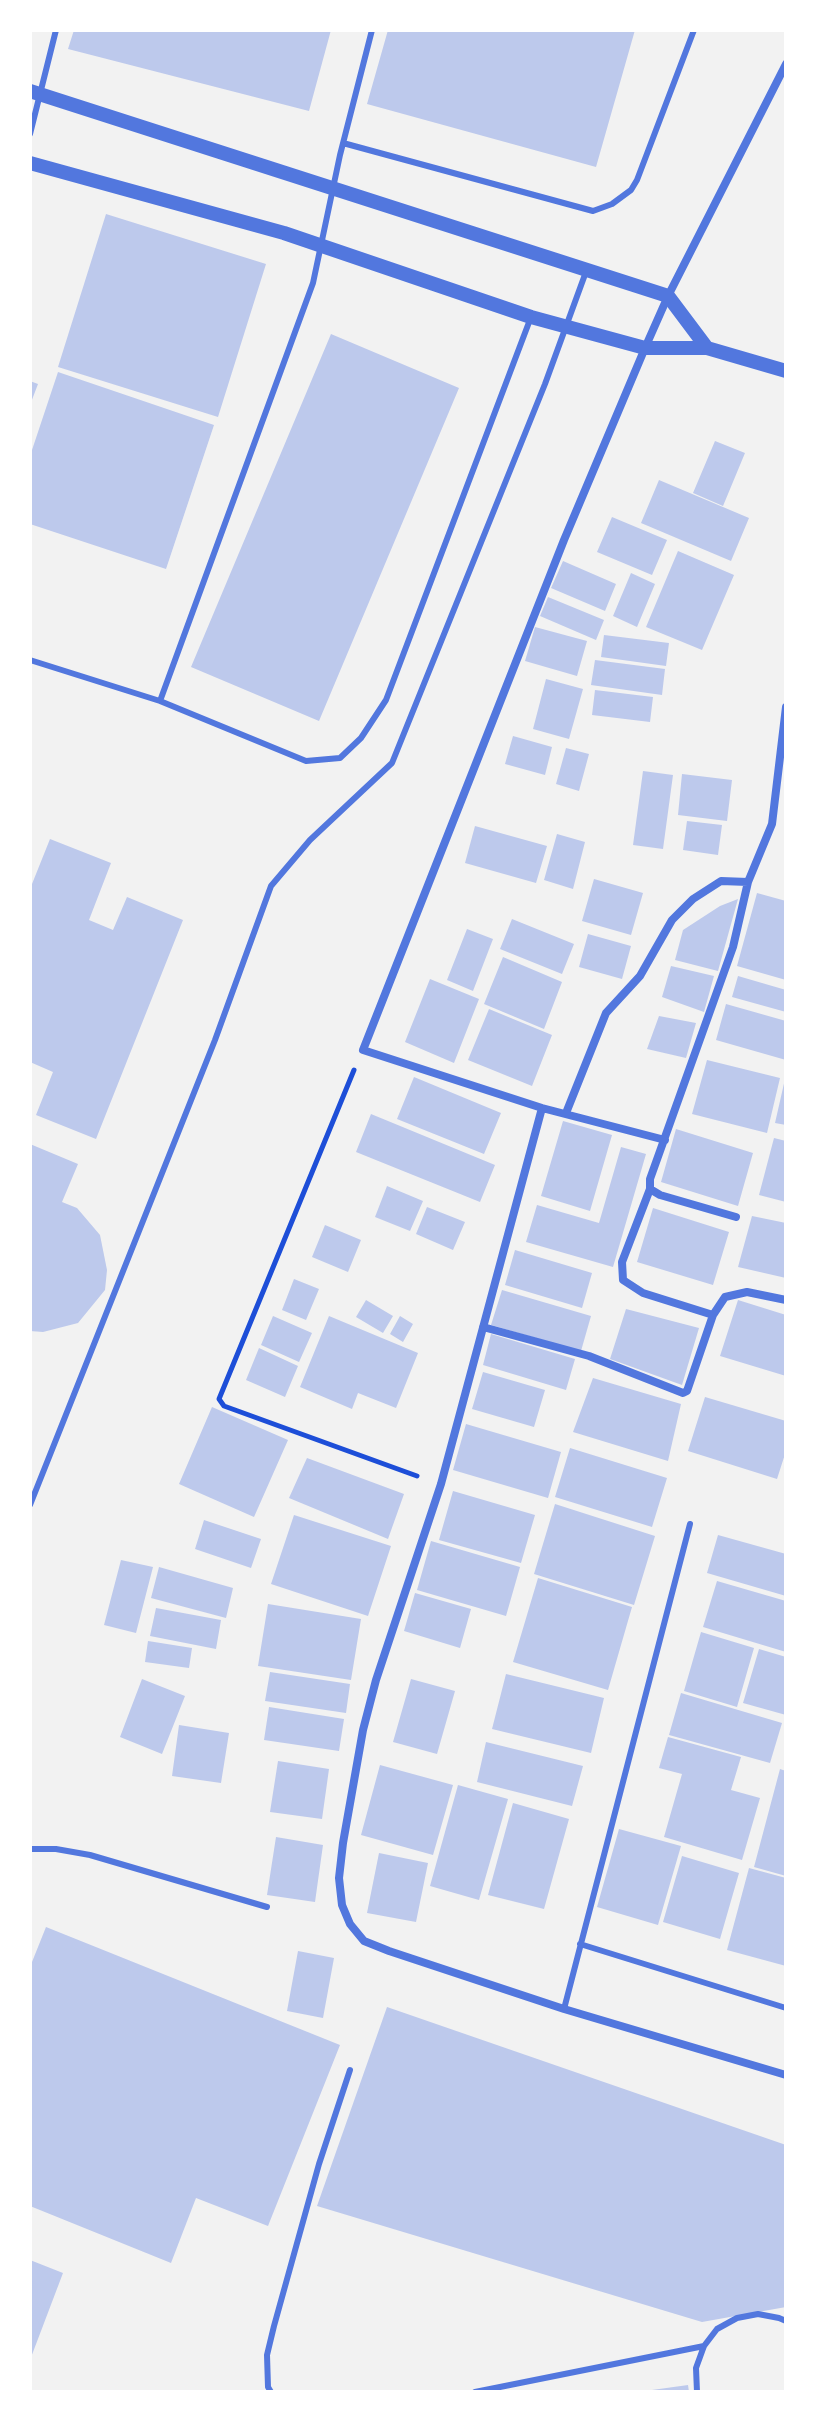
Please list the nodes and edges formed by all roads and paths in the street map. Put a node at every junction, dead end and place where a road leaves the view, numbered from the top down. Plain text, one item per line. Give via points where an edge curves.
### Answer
1 (56, 30) edge
2 (372, 30) edge
3 (694, 30) edge
4 (786, 64) edge
5 (34, 92) edge
6 (30, 134) edge
7 (343, 143) junction
8 (30, 163) edge
9 (333, 189) junction
10 (321, 245) junction
11 (587, 269) junction
12 (668, 296) junction
13 (531, 317) junction
14 (566, 326) junction
15 (645, 348) junction
16 (707, 348) junction
17 (786, 371) edge
18 (30, 660) edge
19 (160, 701) junction
20 (786, 707) edge
21 (748, 882) junction
22 (363, 1050) junction
23 (542, 1108) junction
24 (566, 1113) junction
25 (665, 1140) junction
26 (650, 1189) junction
27 (736, 1217) dead end
28 (786, 1300) edge
29 (713, 1315) junction
30 (483, 1327) junction
31 (441, 1484) junction
32 (30, 1505) edge
33 (690, 1524) dead end
34 (30, 1849) edge
35 (267, 1907) dead end
36 (580, 1944) junction
37 (786, 2008) edge
38 (564, 2009) junction
39 (350, 2070) dead end
40 (786, 2075) edge
41 (786, 2321) edge
42 (704, 2346) junction
43 (271, 2392) edge
44 (475, 2392) edge
45 (697, 2392) edge

1 - 5 lane
2 - 7 lane
3 - 7 lane via 637,180 612,204 593,211
4 - 12 street
5 - 6 lane
5 - 9 street
7 - 9 lane
8 - 10 street
9 - 10 lane
9 - 11 street
10 - 13 street
10 - 19 lane via 304,309
11 - 12 street
11 - 14 lane
12 - 15 street
12 - 16 street
13 - 14 street
13 - 19 lane via 386,700 361,738 340,758 306,761
14 - 15 street
14 - 32 lane via 392,763 310,840 271,886
15 - 16 street
15 - 22 street
16 - 17 street
18 - 19 lane
20 - 21 street via 772,824
21 - 24 street via 721,881 672,920 640,976 606,1013
21 - 25 street via 733,947
22 - 23 street
22 - 31 path via 219,1399 224,1406
23 - 24 street
23 - 30 street
24 - 25 street
25 - 26 street
26 - 27 street
26 - 29 street via 622,1262 623,1280 643,1293
28 - 29 street via 747,1292 725,1297
29 - 30 street via 683,1393 589,1356
30 - 31 street
31 - 38 street via 363,1730 343,1843 342,1905 364,1941
33 - 36 lane
34 - 35 lane via 90,1855
36 - 37 lane
36 - 38 lane
38 - 40 street
39 - 43 lane via 274,2326 267,2355
41 - 42 lane via 758,2314 737,2318 717,2329
42 - 44 lane
42 - 45 lane via 696,2368

